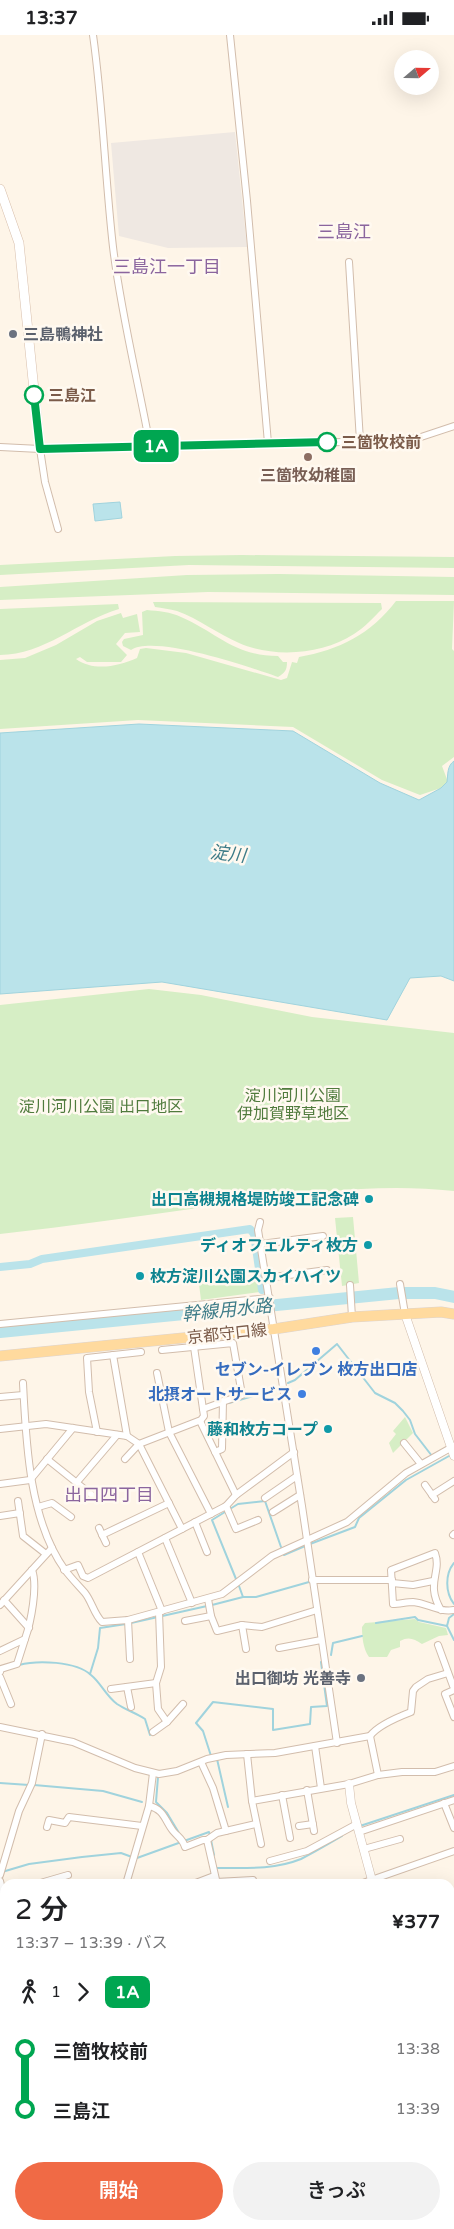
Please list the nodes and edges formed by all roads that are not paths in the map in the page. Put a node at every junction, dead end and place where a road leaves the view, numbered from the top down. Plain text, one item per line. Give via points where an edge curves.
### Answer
1 (93, 35) edge
2 (230, 35) edge
3 (0, 189) edge
4 (349, 262) dead end
5 (454, 426) edge
6 (360, 441) junction
7 (268, 443) junction
8 (150, 446) junction
9 (0, 447) edge
10 (40, 449) junction
11 (58, 529) dead end
12 (260, 1222) dead end
13 (323, 1236) dead end
14 (261, 1244) junction
15 (327, 1270) dead end
16 (266, 1278) junction
17 (400, 1284) dead end
18 (350, 1285) dead end
19 (270, 1297) junction
20 (404, 1312) junction
21 (454, 1314) edge
22 (352, 1315) junction
23 (273, 1324) junction
24 (0, 1325) edge
25 (194, 1347) junction
26 (162, 1350) dead end
27 (141, 1352) dead end
28 (0, 1355) edge
29 (113, 1355) junction
30 (157, 1373) dead end
31 (23, 1383) dead end
32 (24, 1395) junction
33 (0, 1397) edge
34 (223, 1401) junction
35 (203, 1409) junction
36 (200, 1421) junction
37 (26, 1426) junction
38 (73, 1427) junction
39 (0, 1429) edge
40 (97, 1432) junction
41 (169, 1432) junction
42 (117, 1435) junction
43 (127, 1436) junction
44 (404, 1443) dead end
45 (139, 1444) junction
46 (453, 1450) edge
47 (215, 1451) junction
48 (294, 1452) junction
49 (47, 1459) junction
50 (125, 1459) dead end
51 (421, 1464) junction
52 (297, 1476) junction
53 (30, 1480) junction
54 (454, 1481) edge
55 (77, 1482) junction
56 (0, 1484) edge
57 (425, 1485) dead end
58 (92, 1495) dead end
59 (236, 1495) junction
60 (300, 1495) junction
61 (265, 1498) dead end
62 (18, 1501) dead end
63 (169, 1503) junction
64 (38, 1507) junction
65 (226, 1507) junction
66 (20, 1513) junction
67 (273, 1513) dead end
68 (211, 1514) junction
69 (0, 1516) edge
70 (71, 1517) dead end
71 (258, 1520) dead end
72 (195, 1522) junction
73 (99, 1528) dead end
74 (182, 1529) junction
75 (102, 1535) junction
76 (165, 1538) junction
77 (106, 1543) dead end
78 (307, 1544) junction
79 (52, 1547) junction
80 (138, 1552) junction
81 (207, 1552) dead end
82 (46, 1554) junction
83 (32, 1570) junction
84 (64, 1570) junction
85 (312, 1580) junction
86 (433, 1581) junction
87 (392, 1582) junction
88 (208, 1599) junction
89 (2, 1602) edge
90 (192, 1603) junction
91 (317, 1610) junction
92 (441, 1610) junction
93 (454, 1610) edge
94 (161, 1611) junction
95 (211, 1616) junction
96 (128, 1620) junction
97 (186, 1621) dead end
98 (242, 1625) junction
99 (29, 1628) junction
100 (25, 1639) junction
101 (321, 1640) junction
102 (438, 1645) dead end
103 (279, 1648) dead end
104 (246, 1649) dead end
105 (0, 1651) edge
106 (130, 1659) dead end
107 (0, 1672) edge
108 (448, 1673) junction
109 (0, 1677) edge
110 (156, 1683) junction
111 (127, 1687) junction
112 (453, 1688) edge
113 (111, 1689) dead end
114 (11, 1703) dead end
115 (183, 1703) dead end
116 (130, 1707) dead end
117 (454, 1717) edge
118 (167, 1722) junction
119 (0, 1727) edge
120 (153, 1732) dead end
121 (42, 1734) junction
122 (370, 1736) junction
123 (337, 1743) junction
124 (315, 1746) junction
125 (247, 1754) junction
126 (201, 1762) junction
127 (454, 1766) edge
128 (153, 1773) junction
129 (378, 1775) junction
130 (349, 1783) junction
131 (322, 1788) junction
132 (307, 1790) junction
133 (282, 1795) junction
134 (454, 1799) edge
135 (252, 1801) junction
136 (444, 1803) junction
137 (149, 1806) junction
138 (256, 1824) junction
139 (142, 1825) junction
140 (299, 1826) dead end
141 (47, 1827) dead end
142 (358, 1828) junction
143 (454, 1828) edge
144 (226, 1831) junction
145 (287, 1834) dead end
146 (400, 1839) dead end
147 (207, 1840) junction
148 (261, 1844) dead end
149 (364, 1849) junction
150 (454, 1851) edge
151 (270, 1861) dead end
152 (1, 1868) edge
153 (68, 1875) dead end
154 (54, 1879) edge
155 (127, 1879) edge
156 (217, 1879) edge
157 (372, 1879) edge
158 (381, 1879) edge

1 - 8 street via 113,248
2 - 7 street
3 - 10 main road via 19,243
4 - 6 street
5 - 6 street via 421,437
6 - 7 street
7 - 8 street
8 - 10 street
9 - 10 street
10 - 11 street
12 - 14 street
13 - 14 street
14 - 16 street
15 - 16 street
16 - 19 street
17 - 20 street
18 - 22 street
19 - 23 street
19 - 24 street
20 - 21 main road, 京都守口線
20 - 22 main road, 京都守口線
20 - 46 street
22 - 23 main road, 京都守口線
23 - 28 main road, 京都守口線
23 - 48 street
25 - 26 street
25 - 34 street via 233,1343 242,1395
25 - 35 street
27 - 29 street
29 - 40 street via 87,1358 89,1392
29 - 43 street
30 - 41 street
31 - 32 street
32 - 33 street
32 - 37 street
34 - 35 street
34 - 47 street via 222,1449
35 - 36 street via 204,1416
36 - 41 street
36 - 47 street
37 - 38 street
37 - 39 street
37 - 53 street
38 - 40 street
38 - 49 street
40 - 42 street
41 - 45 street
41 - 68 street
42 - 43 street
42 - 55 street
43 - 45 street
44 - 51 street
45 - 50 street
45 - 63 street
46 - 51 street
47 - 59 street
48 - 52 street
48 - 59 street
49 - 53 street
49 - 55 street
51 - 78 street via 347,1522
52 - 60 street
52 - 61 street
53 - 56 street
53 - 64 street
54 - 57 street via 433,1497
55 - 58 street
59 - 65 street
60 - 67 street
60 - 78 street
62 - 66 street
63 - 74 street
63 - 75 street
64 - 70 street via 52,1503
64 - 79 street
65 - 68 street
65 - 71 street via 236,1529
66 - 69 street
66 - 82 street via 24,1536
68 - 72 street
72 - 74 street
72 - 81 street
73 - 75 street
74 - 76 street
75 - 77 street
76 - 80 street
76 - 90 street
78 - 85 street
78 - 88 street via 272,1556 222,1594
79 - 82 street
79 - 84 street
80 - 84 street via 88,1578 83,1577 78,1565
80 - 94 street
82 - 83 street
83 - 89 street
83 - 99 street via 35,1578
84 - 96 street via 93,1604 96,1617 102,1622
85 - 87 street
85 - 91 street
86 - 87 street via 413,1585
86 - 87 street via 435,1553 391,1570
86 - 92 street via 433,1592
87 - 92 street via 392,1604 414,1602
88 - 90 street
88 - 95 street
89 - 99 street
90 - 94 street
91 - 98 street via 262,1627
91 - 101 street
92 - 93 street
94 - 96 street
94 - 110 street via 161,1667
95 - 97 street
95 - 98 street via 217,1631
96 - 106 street
98 - 104 street
99 - 100 street
100 - 105 street
100 - 107 street via 17,1664
101 - 103 street
101 - 123 street
102 - 108 street
108 - 112 street
108 - 122 street via 421,1683 413,1691 411,1711 373,1731
109 - 114 street
110 - 111 street
110 - 118 street via 158,1709
111 - 113 street
111 - 116 street
112 - 117 street via 445,1694
115 - 118 street
118 - 120 street
119 - 121 street
121 - 128 street via 73,1742
121 - 152 street via 32,1783 19,1811
122 - 123 street
122 - 129 street
123 - 124 street
124 - 125 street
124 - 131 street
125 - 126 street via 226,1755
125 - 135 street
126 - 128 street via 177,1771
126 - 144 street
127 - 129 street via 435,1771
128 - 137 street
129 - 130 street
130 - 131 street
130 - 142 street via 348,1791
131 - 132 street
132 - 133 street
132 - 140 street via 313,1827
133 - 135 street
133 - 145 street
134 - 136 street
135 - 138 street
136 - 142 street
136 - 143 street
137 - 139 street
137 - 147 street via 156,1807 165,1815 185,1847
138 - 144 street
138 - 148 street
139 - 141 street via 69,1817 65,1823 49,1820
139 - 155 street
142 - 149 street
142 - 151 street via 307,1851
144 - 147 street
146 - 149 street
147 - 156 street
149 - 157 street
150 - 158 street
153 - 154 street

